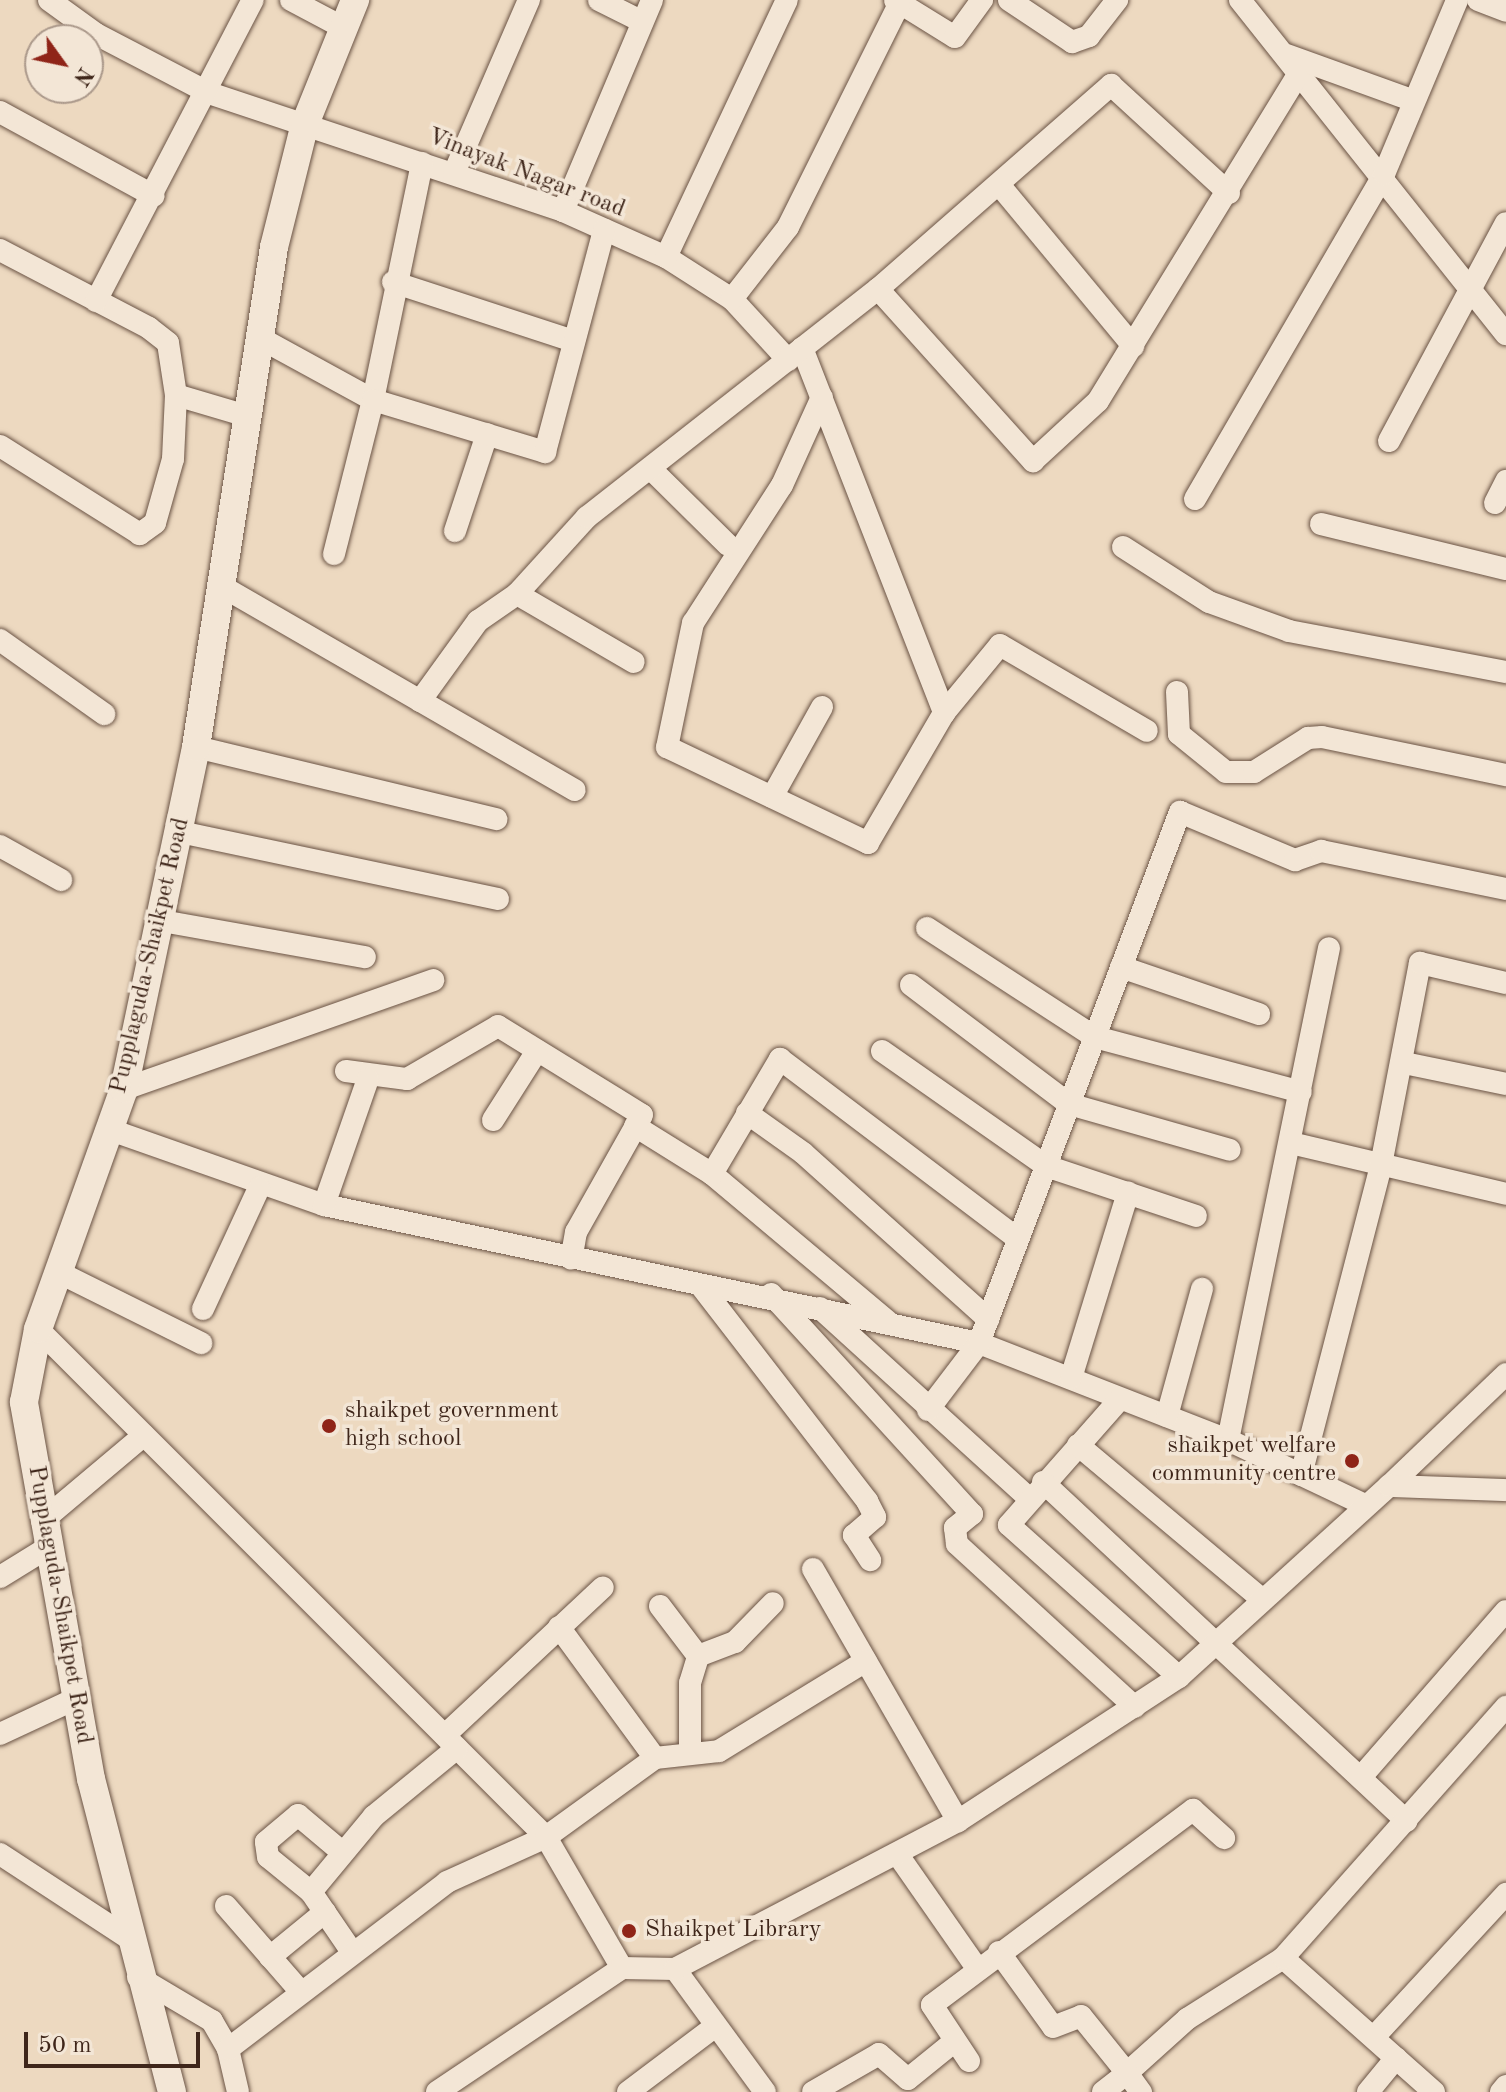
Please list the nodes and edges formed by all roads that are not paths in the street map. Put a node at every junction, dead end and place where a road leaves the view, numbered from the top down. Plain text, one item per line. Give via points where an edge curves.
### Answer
1 (49, 0) edge
2 (253, 0) edge
3 (291, 0) edge
4 (355, 0) edge
5 (529, 0) edge
6 (599, 0) edge
7 (652, 0) edge
8 (787, 0) edge
9 (982, 0) edge
10 (1009, 0) edge
11 (1117, 0) edge
12 (1240, 0) edge
13 (1457, 0) edge
14 (1478, 0) edge
15 (897, 2) edge
16 (1506, 11) edge
17 (641, 21) junction
18 (342, 27) junction
19 (1287, 55) junction
20 (1297, 76) junction
21 (209, 93) junction
22 (1411, 100) junction
23 (0, 112) edge
24 (305, 124) junction
25 (422, 163) junction
26 (454, 173) junction
27 (1384, 174) junction
28 (1001, 187) junction
29 (1229, 193) junction
30 (154, 196) junction
31 (563, 211) junction
32 (1506, 223) edge
33 (604, 230) junction
34 (0, 250) edge
35 (666, 257) junction
36 (393, 282) junction
37 (878, 289) junction
38 (1471, 293) junction
39 (732, 299) junction
40 (96, 301) junction
41 (1506, 334) edge
42 (258, 337) junction
43 (574, 341) junction
44 (1133, 346) junction
45 (795, 354) junction
46 (176, 395) junction
47 (822, 397) junction
48 (373, 400) junction
49 (247, 416) junction
50 (487, 434) junction
51 (1389, 441) dead end
52 (0, 446) edge
53 (654, 472) junction
54 (1506, 481) edge
55 (1195, 499) dead end
56 (1495, 503) dead end
57 (1321, 524) dead end
58 (455, 531) dead end
59 (727, 544) dead end
60 (1123, 547) dead end
61 (334, 554) dead end
62 (1506, 569) edge
63 (223, 587) junction
64 (517, 594) junction
65 (0, 640) edge
66 (634, 662) dead end
67 (1506, 672) edge
68 (1177, 692) dead end
69 (420, 701) junction
70 (822, 707) dead end
71 (944, 713) junction
72 (104, 714) dead end
73 (1147, 731) dead end
74 (196, 747) junction
75 (1506, 775) edge
76 (575, 790) dead end
77 (772, 797) junction
78 (496, 819) dead end
79 (180, 832) junction
80 (0, 846) edge
81 (61, 880) dead end
82 (1506, 889) edge
83 (498, 899) dead end
84 (162, 921) junction
85 (927, 928) dead end
86 (1329, 948) dead end
87 (365, 957) dead end
88 (1121, 967) junction
89 (433, 980) dead end
90 (1506, 983) edge
91 (911, 985) dead end
92 (1259, 1014) dead end
93 (1095, 1037) junction
94 (537, 1051) junction
95 (882, 1051) dead end
96 (1404, 1063) junction
97 (346, 1071) dead end
98 (368, 1079) junction
99 (1506, 1084) edge
100 (124, 1089) junction
101 (1301, 1092) junction
102 (1069, 1104) junction
103 (747, 1113) junction
104 (493, 1120) dead end
105 (635, 1126) junction
106 (108, 1129) junction
107 (1291, 1143) junction
108 (1230, 1150) dead end
109 (1381, 1165) junction
110 (1046, 1166) junction
111 (712, 1174) junction
112 (259, 1188) junction
113 (1128, 1193) junction
114 (1506, 1194) edge
115 (324, 1205) junction
116 (1196, 1216) dead end
117 (1018, 1239) junction
118 (571, 1259) junction
119 (58, 1272) junction
120 (701, 1286) junction
121 (1202, 1289) dead end
122 (771, 1294) junction
123 (820, 1308) junction
124 (203, 1309) dead end
125 (988, 1319) junction
126 (890, 1323) junction
127 (38, 1329) junction
128 (201, 1343) dead end
129 (979, 1343) junction
130 (1506, 1374) edge
131 (1071, 1378) junction
132 (1120, 1399) junction
133 (928, 1410) junction
134 (1167, 1416) junction
135 (144, 1435) junction
136 (1228, 1440) junction
137 (1078, 1445) junction
138 (1301, 1475) junction
139 (1389, 1486) junction
140 (1036, 1490) junction
141 (1506, 1490) edge
142 (1365, 1505) junction
143 (44, 1534) junction
144 (870, 1560) dead end
145 (813, 1569) dead end
146 (0, 1577) edge
147 (603, 1587) dead end
148 (1259, 1597) junction
149 (773, 1603) dead end
150 (660, 1606) dead end
151 (1506, 1611) edge
152 (559, 1627) junction
153 (1218, 1642) junction
154 (698, 1656) junction
155 (866, 1661) junction
156 (1179, 1677) junction
157 (75, 1699) junction
158 (1135, 1707) junction
159 (1506, 1707) edge
160 (0, 1734) edge
161 (451, 1742) junction
162 (690, 1753) junction
163 (655, 1758) junction
164 (1361, 1777) junction
165 (958, 1821) junction
166 (1407, 1821) junction
167 (546, 1837) junction
168 (1224, 1838) dead end
169 (342, 1852) junction
170 (0, 1854) edge
171 (898, 1855) junction
172 (311, 1892) junction
173 (1506, 1894) edge
174 (226, 1906) dead end
175 (325, 1912) junction
176 (127, 1937) junction
177 (352, 1952) junction
178 (999, 1952) junction
179 (270, 1957) junction
180 (1283, 1958) junction
181 (976, 1967) junction
182 (622, 1968) junction
183 (675, 1969) junction
184 (138, 1977) junction
185 (301, 1992) junction
186 (713, 2028) junction
187 (1374, 2037) junction
188 (955, 2041) junction
189 (228, 2049) junction
190 (1396, 2058) junction
191 (969, 2061) dead end
192 (1127, 2073) junction
193 (1506, 2086) edge
194 (172, 2092) edge
195 (238, 2092) edge
196 (437, 2092) edge
197 (628, 2092) edge
198 (765, 2092) edge
199 (813, 2092) edge
200 (1103, 2092) edge
201 (1141, 2092) edge
202 (1368, 2092) edge
203 (1434, 2092) edge
204 (1501, 2092) edge

1 - 21 street, Vinayak Nagar road via 96,34
2 - 21 street
3 - 18 street
4 - 18 street, Pupplaguda-Shaikpet Road
5 - 26 street
6 - 17 street
7 - 17 street
8 - 35 street
9 - 15 street via 955,37
10 - 11 street via 1072,42 1089,36
12 - 19 street
13 - 22 street
14 - 16 street
15 - 39 street via 795,215
17 - 31 street
18 - 24 street, Pupplaguda-Shaikpet Road
19 - 20 street
19 - 22 street
20 - 27 street
20 - 29 street
21 - 24 street, Vinayak Nagar road
21 - 30 street
22 - 27 street
23 - 30 street
24 - 25 street, Vinayak Nagar road
24 - 42 street, Pupplaguda-Shaikpet Road
25 - 26 street, Vinayak Nagar road
25 - 36 street
26 - 31 street, Vinayak Nagar road
27 - 38 street
27 - 55 street
28 - 29 street via 1111,85
28 - 37 street
28 - 44 street
29 - 44 street
30 - 40 street
31 - 33 street, Vinayak Nagar road
32 - 38 street
33 - 35 street, Vinayak Nagar road
33 - 43 street
34 - 40 street
35 - 39 street, Vinayak Nagar road
36 - 43 street
36 - 48 street
37 - 44 street via 1033,461 1098,401
37 - 45 street
38 - 41 street
38 - 51 street
39 - 45 street, Vinayak Nagar road
40 - 46 street via 168,343
42 - 48 street
42 - 49 street, Pupplaguda-Shaikpet Road
43 - 50 street via 545,452
45 - 47 street
45 - 53 street
46 - 49 street
46 - 52 street via 173,459 155,523 140,534
47 - 71 street
47 - 77 street via 782,485 693,623 667,747
48 - 50 street
48 - 61 street
49 - 63 street, Pupplaguda-Shaikpet Road
50 - 58 street
53 - 59 street
53 - 64 street via 587,517
54 - 56 street
57 - 62 street
60 - 67 street via 1209,602 1289,631
63 - 69 street
63 - 74 street, Pupplaguda-Shaikpet Road
64 - 66 street
64 - 69 street via 478,621
65 - 72 street
68 - 75 street via 1179,734 1226,772 1254,772 1308,738 1322,737
69 - 76 street
70 - 77 street
71 - 73 street via 1000,645
71 - 77 street via 868,843
74 - 78 street
74 - 79 street, Pupplaguda-Shaikpet Road
79 - 83 street
79 - 84 street, Pupplaguda-Shaikpet Road
80 - 81 street
82 - 88 street via 1321,851 1295,860 1180,812
84 - 87 street
84 - 100 street, Pupplaguda-Shaikpet Road
85 - 93 street
86 - 101 street
88 - 92 street
88 - 93 street
89 - 100 street
90 - 96 street via 1420,963
91 - 102 street
93 - 101 street
93 - 102 street
94 - 98 street via 498,1026 407,1079
94 - 104 street
94 - 105 street via 642,1115
95 - 110 street
96 - 99 street
96 - 109 street
97 - 98 street
98 - 115 street
100 - 106 street, Pupplaguda-Shaikpet Road
101 - 107 street
102 - 108 street
102 - 110 street
103 - 111 street
103 - 117 street via 780,1059
103 - 125 street via 803,1153
105 - 111 street
105 - 118 street via 576,1232
106 - 112 street
106 - 119 street, Pupplaguda-Shaikpet Road
107 - 109 street
107 - 136 street via 1276,1185
109 - 114 street
109 - 138 street
110 - 113 street
110 - 117 street
111 - 126 street
112 - 115 street
112 - 124 street
113 - 116 street
113 - 131 street
115 - 118 street
117 - 125 street
118 - 120 street
119 - 127 street, Pupplaguda-Shaikpet Road
119 - 128 street
120 - 122 street
120 - 144 street via 867,1501 875,1517 854,1535
121 - 134 street
122 - 123 street
122 - 158 street via 972,1514 955,1528 957,1544
123 - 126 street
123 - 133 street
125 - 129 street
126 - 129 street
127 - 135 street
127 - 143 street, Pupplaguda-Shaikpet Road via 24,1402
129 - 131 street
129 - 133 street
130 - 139 street
131 - 132 street
132 - 134 street
132 - 137 street
133 - 140 street
134 - 136 street
135 - 143 street
135 - 161 street
136 - 138 street
137 - 140 street
137 - 148 street
138 - 142 street
139 - 141 street
139 - 142 street
140 - 153 street
140 - 156 street via 1009,1525
142 - 148 street
143 - 146 street
143 - 157 street, Pupplaguda-Shaikpet Road
145 - 155 street
147 - 152 street
148 - 153 street
149 - 154 street via 735,1642
150 - 154 street
151 - 164 street
152 - 161 street
152 - 163 street
153 - 156 street
153 - 164 street
154 - 162 street via 690,1683
155 - 162 street via 719,1751
155 - 165 street
156 - 158 street
157 - 160 street
157 - 176 street, Pupplaguda-Shaikpet Road
158 - 165 street
159 - 166 street
161 - 167 street
161 - 169 street
162 - 163 street
163 - 167 street
164 - 166 street
165 - 171 street
166 - 180 street
167 - 177 street via 447,1882
167 - 182 street
168 - 178 street via 1193,1810 1062,1914
169 - 172 street
169 - 172 street via 298,1815 266,1842 268,1857
170 - 176 street
171 - 181 street
171 - 183 street
172 - 175 street
173 - 187 street
174 - 179 street
175 - 177 street
175 - 179 street
176 - 184 street, Pupplaguda-Shaikpet Road
177 - 185 street
178 - 181 street
178 - 192 street via 1053,2027 1081,2016
179 - 185 street
180 - 187 street
180 - 192 street via 1187,2019
181 - 188 street via 931,2007
182 - 183 street
182 - 196 street
183 - 186 street
184 - 189 street via 212,2021
184 - 194 street, Pupplaguda-Shaikpet Road
185 - 189 street
186 - 197 street
186 - 198 street
187 - 190 street
188 - 191 street
188 - 199 street via 908,2079 879,2054
189 - 195 street
190 - 202 street
190 - 203 street
192 - 200 street
192 - 201 street
193 - 204 street

